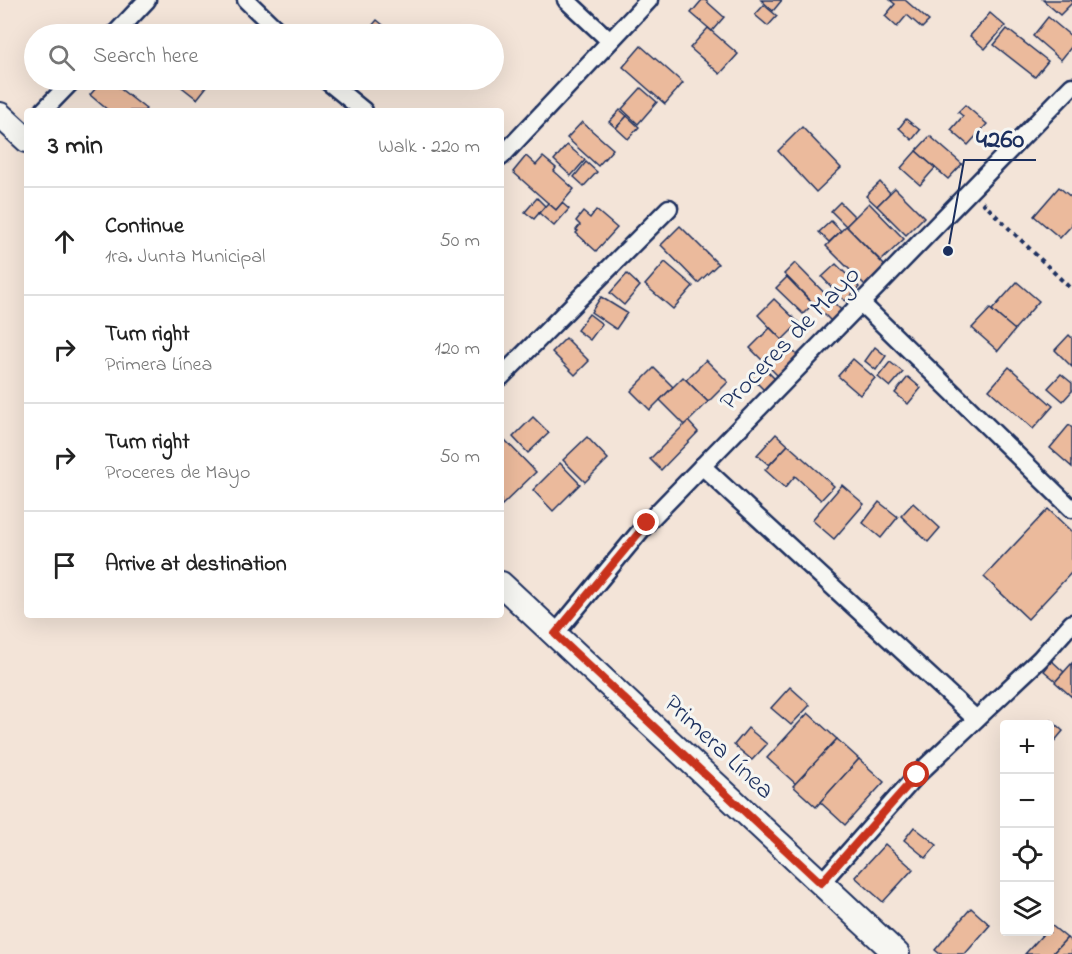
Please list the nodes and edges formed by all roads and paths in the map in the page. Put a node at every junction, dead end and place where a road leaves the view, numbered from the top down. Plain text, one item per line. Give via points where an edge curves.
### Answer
1 (147, 0) edge
2 (246, 0) edge
3 (566, 0) edge
4 (649, 0) edge
5 (124, 24) edge
6 (271, 24) edge
7 (610, 42) junction
8 (1072, 86) edge
9 (63, 90) edge
10 (339, 90) edge
11 (46, 108) edge
12 (360, 108) edge
13 (0, 115) edge
14 (24, 133) edge
15 (504, 153) edge
16 (971, 190) junction
17 (669, 208) dead end
18 (1072, 290) edge
19 (861, 303) junction
20 (504, 374) edge
21 (702, 466) junction
22 (1072, 509) edge
23 (504, 587) edge
24 (1072, 623) edge
25 (555, 634) junction
26 (976, 719) junction
27 (821, 883) junction
28 (897, 954) edge

1 - 5 street
2 - 6 street
3 - 7 street
4 - 7 street
7 - 15 street
8 - 16 street, Proceres de Mayo
9 - 11 street
10 - 12 street
13 - 14 street
16 - 18 path
16 - 19 street, Proceres de Mayo
17 - 20 street
19 - 21 street, Proceres de Mayo
19 - 22 street
21 - 25 street, Proceres de Mayo via 647,523
21 - 26 street
23 - 25 street, Primera Línea
24 - 26 street
25 - 27 street, Primera Línea
26 - 27 street via 917,775
27 - 28 street, Primera Línea

